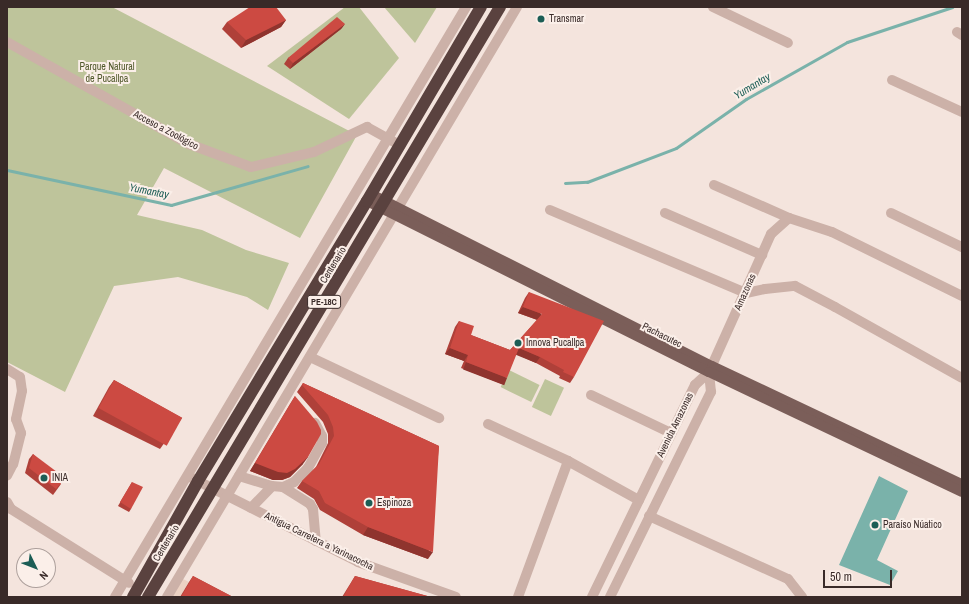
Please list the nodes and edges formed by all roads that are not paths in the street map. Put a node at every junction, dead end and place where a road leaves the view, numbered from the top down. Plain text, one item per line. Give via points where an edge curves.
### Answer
1 (466, 7) edge
2 (481, 7) edge
3 (500, 7) edge
4 (517, 7) edge
5 (712, 7) edge
6 (7, 42) edge
7 (788, 43) dead end
8 (892, 80) dead end
9 (962, 112) edge
10 (388, 138) junction
11 (400, 145) junction
12 (714, 184) dead end
13 (355, 194) junction
14 (369, 198) junction
15 (383, 204) junction
16 (550, 210) dead end
17 (397, 211) junction
18 (665, 213) dead end
19 (891, 213) dead end
20 (789, 218) junction
21 (962, 247) edge
22 (762, 255) junction
23 (746, 293) junction
24 (962, 296) edge
25 (310, 357) junction
26 (7, 369) edge
27 (710, 369) junction
28 (962, 378) edge
29 (591, 395) dead end
30 (307, 413) edge
31 (439, 418) dead end
32 (488, 424) dead end
33 (671, 433) junction
34 (568, 461) junction
35 (187, 475) junction
36 (7, 476) edge
37 (239, 476) junction
38 (198, 481) junction
39 (962, 484) edge
40 (272, 486) junction
41 (283, 487) junction
42 (212, 488) junction
43 (962, 492) edge
44 (228, 496) junction
45 (639, 500) junction
46 (7, 502) edge
47 (251, 508) junction
48 (650, 516) junction
49 (316, 541) junction
50 (125, 580) junction
51 (135, 593) edge
52 (115, 597) edge
53 (148, 597) edge
54 (167, 597) edge
55 (456, 597) edge
56 (518, 597) edge
57 (592, 597) edge
58 (610, 597) edge
59 (802, 597) edge

1 - 10 street
2 - 11 highway, Centenario / PE-18C
3 - 15 highway, Centenario / PE-18C
4 - 17 street
5 - 7 street
6 - 10 street, Acceso a Zoológico via 189,144 250,167 314,152 367,127
8 - 9 street
10 - 11 street, Acceso a Zoológico
10 - 13 street
11 - 14 highway, Centenario / PE-18C
12 - 20 street
13 - 14 street, Pachacutec
13 - 35 street
14 - 15 main road, Pachacutec
14 - 38 highway, Centenario / PE-18C
15 - 17 main road, Pachacutec
15 - 42 highway, Centenario / PE-18C
16 - 23 street
17 - 25 street
17 - 27 main road, Pachacutec
18 - 22 street
19 - 21 street
20 - 22 street, Amazonas via 771,234
20 - 24 street via 832,232
22 - 23 street, Amazonas
23 - 27 street, Amazonas
23 - 28 street via 765,288 795,286
25 - 31 street
25 - 37 street via 291,396
26 - 36 street via 20,377 22,391 16,419 21,433
27 - 33 street, Avenida Amazonas via 695,385
27 - 39 main road, Pachacutec
27 - 43 main road, Pachacutec
27 - 48 street, Avenida Amazonas via 711,392
29 - 33 street
30 - 41 street via 318,426 322,444 308,468 294,482
32 - 34 street
33 - 45 street, Avenida Amazonas
34 - 45 street
34 - 56 street
35 - 38 street, Antigua Carretera a Yarinacocha
35 - 50 street
37 - 40 street
37 - 44 street
38 - 42 street, Antigua Carretera a Yarinacocha
38 - 51 highway, Centenario / PE-18C
40 - 41 street
40 - 47 street
41 - 49 street via 310,504 313,509
42 - 44 street, Antigua Carretera a Yarinacocha
42 - 53 highway, Centenario / PE-18C
44 - 47 street, Antigua Carretera a Yarinacocha
44 - 54 street
45 - 57 street, Avenida Amazonas
46 - 50 street via 11,509
47 - 49 street, Antigua Carretera a Yarinacocha
48 - 58 street, Avenida Amazonas
48 - 59 street via 788,579
49 - 55 street, Antigua Carretera a Yarinacocha via 358,562
50 - 51 street
50 - 52 street

